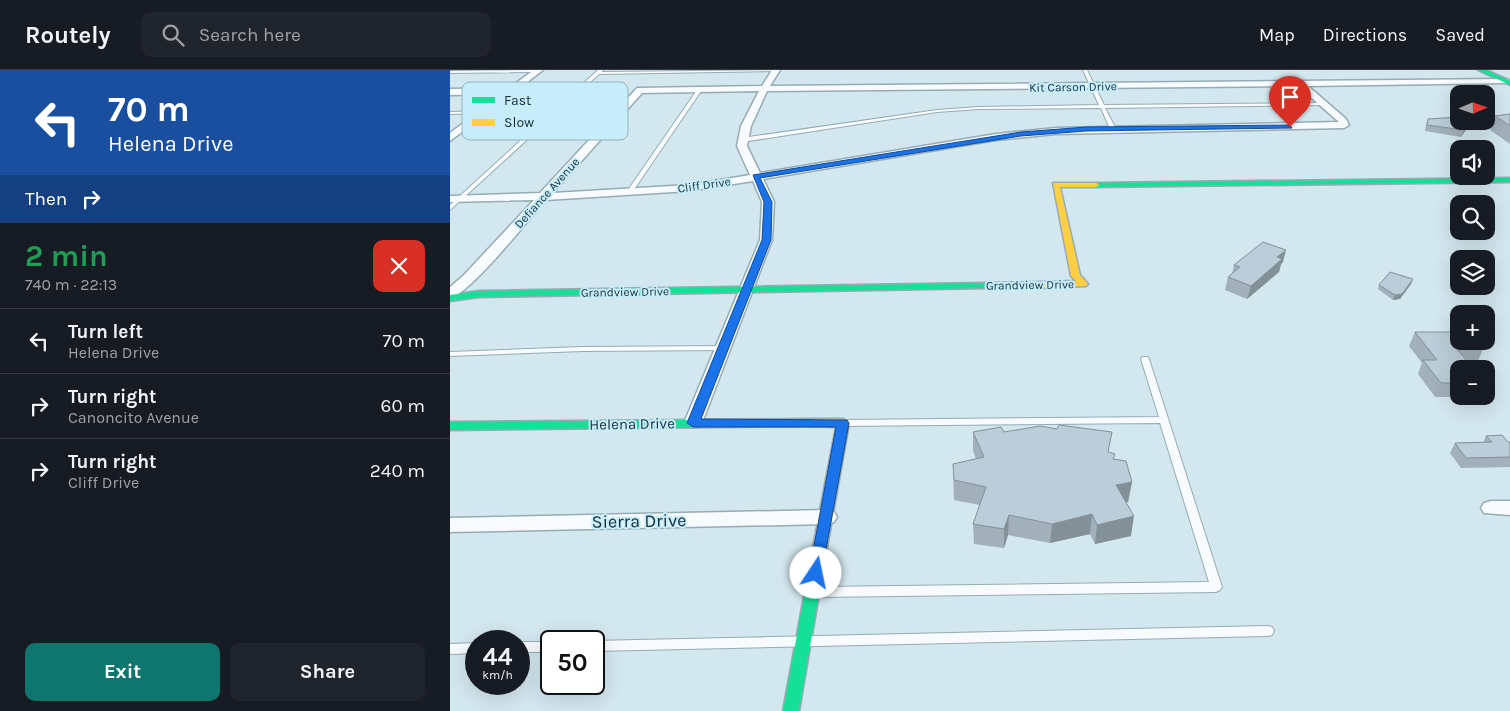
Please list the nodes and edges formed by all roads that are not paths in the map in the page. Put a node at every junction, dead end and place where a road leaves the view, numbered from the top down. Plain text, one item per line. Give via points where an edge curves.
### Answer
1 (776, 70) edge
2 (1085, 70) edge
3 (1481, 70) edge
4 (538, 71) edge
5 (599, 71) edge
6 (450, 72) edge
7 (524, 82) edge
8 (587, 82) edge
9 (1508, 82) edge
10 (1301, 84) junction
11 (1092, 86) junction
12 (640, 90) joint
13 (764, 90) junction
14 (699, 91) junction
15 (628, 103) edge
16 (1324, 104) junction
17 (1102, 107) junction
18 (462, 129) edge
19 (1113, 129) junction
20 (450, 138) edge
21 (521, 140) edge
22 (595, 140) edge
23 (742, 140) junction
24 (756, 177) junction
25 (1510, 180) edge
26 (629, 193) junction
27 (544, 197) junction
28 (455, 199) edge
29 (450, 208) edge
30 (748, 290) junction
31 (450, 294) edge
32 (450, 298) edge
33 (724, 348) junction
34 (450, 354) edge
35 (1145, 359) dead end
36 (1164, 420) junction
37 (693, 423) junction
38 (843, 423) junction
39 (450, 426) edge
40 (1491, 508) dead end
41 (1510, 508) edge
42 (827, 517) junction
43 (450, 525) edge
44 (812, 592) junction
45 (1268, 631) dead end
46 (802, 642) junction
47 (605, 646) edge
48 (465, 648) edge
49 (450, 649) edge
50 (791, 711) edge

1 - 5 lane
1 - 13 street
2 - 11 lane
3 - 9 street
4 - 6 lane
4 - 7 street
5 - 8 lane
9 - 10 street, Kit Carson Drive
10 - 11 street, Kit Carson Drive
10 - 16 street
11 - 13 street, Kit Carson Drive
11 - 17 lane
12 - 14 street, Kit Carson Drive
12 - 15 street, Defiance Avenue
13 - 14 street, Kit Carson Drive
13 - 23 street
14 - 26 lane
16 - 17 lane
16 - 19 street, Cliff Drive via 1343,120 1344,125
17 - 19 lane
17 - 23 lane via 937,111
18 - 20 street
19 - 24 street, Cliff Drive via 996,137
21 - 28 lane
22 - 27 street, Defiance Avenue
23 - 24 street
24 - 26 street, Cliff Drive via 689,188
24 - 30 street via 768,202 766,240
25 - 30 street, Grandview Drive via 1056,186 1076,276 1083,284
26 - 27 street, Cliff Drive
27 - 28 street, Cliff Drive
27 - 31 street, Defiance Avenue
28 - 29 lane
30 - 32 street, Grandview Drive via 479,294
30 - 33 street
33 - 34 lane
33 - 37 street
35 - 36 lane
36 - 38 lane
36 - 44 lane via 1216,587
37 - 38 street, Helena Drive
37 - 39 street, Helena Drive
38 - 42 street
40 - 41 street
42 - 43 street, Sierra Drive
42 - 44 street
44 - 46 street
45 - 46 lane
46 - 47 lane
46 - 50 street
48 - 49 lane

